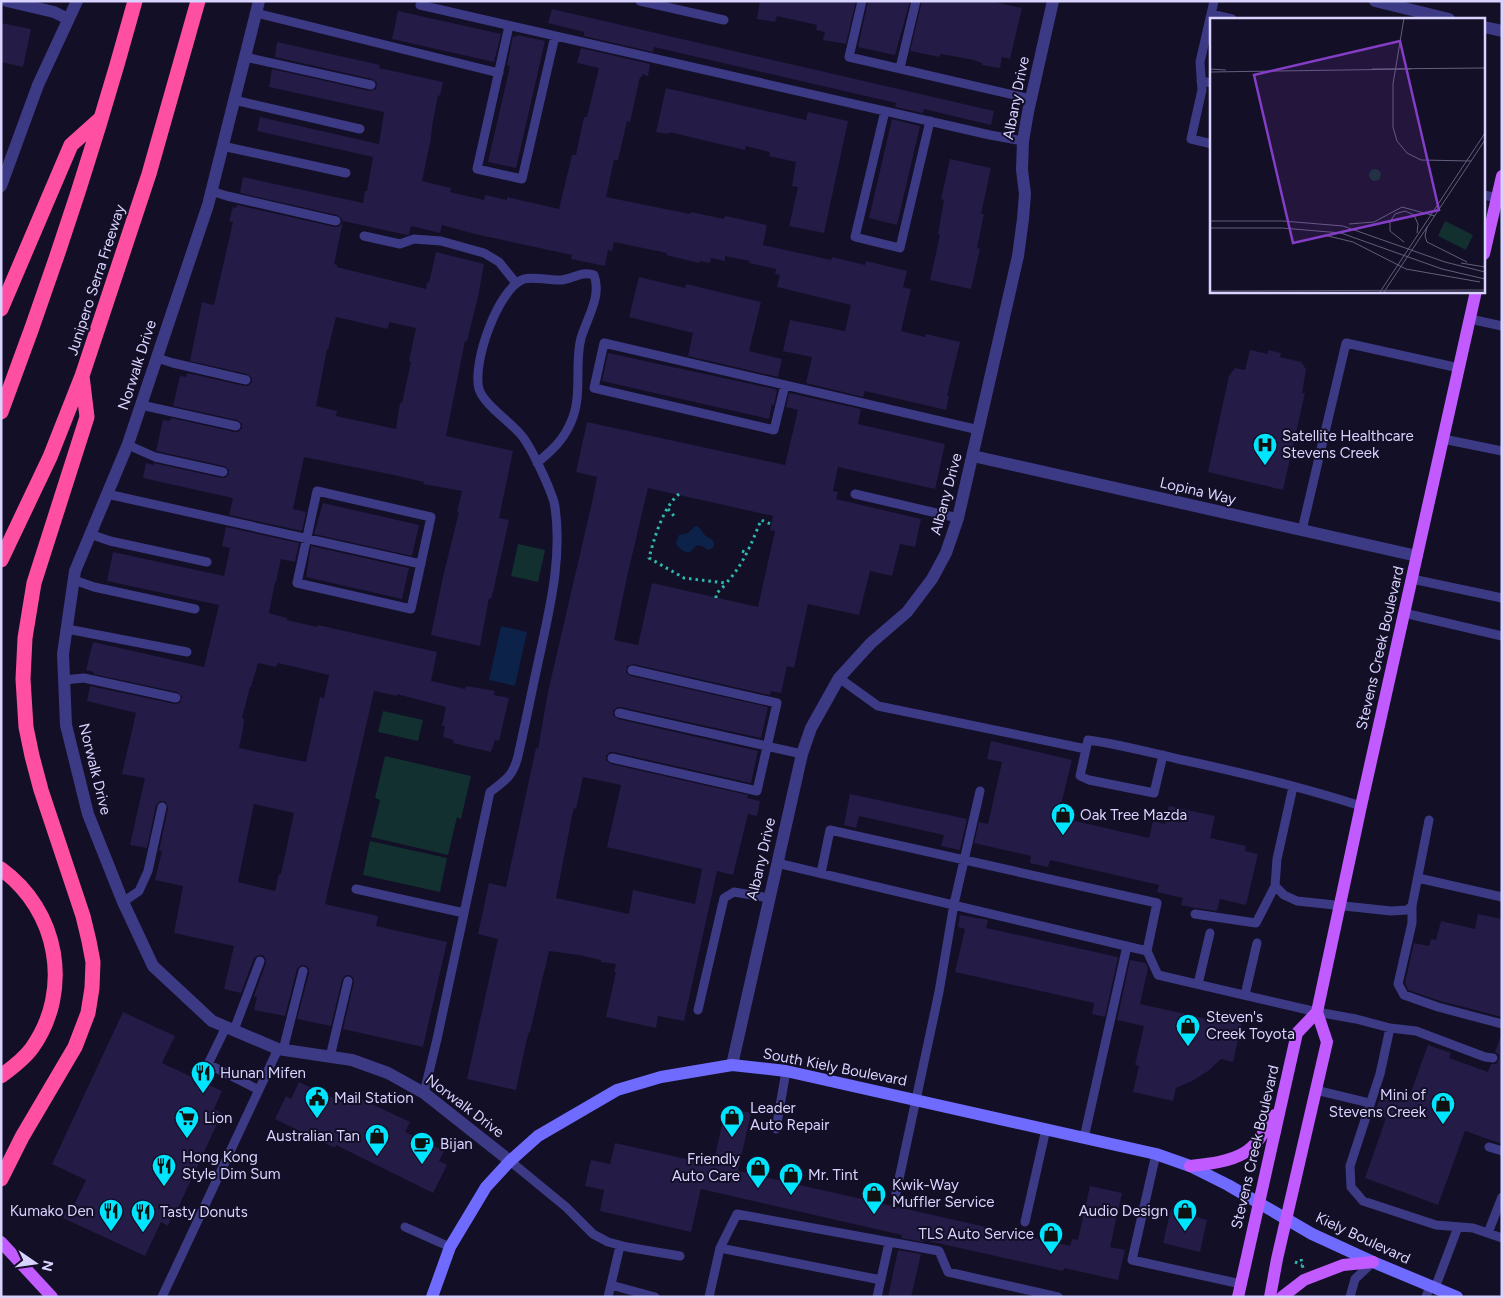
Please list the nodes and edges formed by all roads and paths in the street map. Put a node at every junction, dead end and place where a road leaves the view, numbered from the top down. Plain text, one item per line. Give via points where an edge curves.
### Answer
1 (7, 1) edge
2 (76, 1) edge
3 (135, 1) edge
4 (198, 1) edge
5 (640, 1) edge
6 (862, 1) edge
7 (916, 1) edge
8 (1052, 1) edge
9 (1214, 1) edge
10 (1375, 1) edge
11 (420, 5) dead end
12 (257, 7) edge
13 (1211, 14) junction
14 (1431, 17) edge
15 (1210, 18) edge
16 (1210, 18) edge
17 (1228, 18) edge
18 (68, 19) junction
19 (724, 20) dead end
20 (509, 26) junction
21 (1486, 27) edge
22 (1502, 31) edge
23 (555, 36) junction
24 (245, 57) junction
25 (900, 68) junction
26 (499, 73) junction
27 (1201, 81) junction
28 (1210, 83) edge
29 (371, 85) dead end
30 (1031, 99) junction
31 (234, 100) junction
32 (885, 111) junction
33 (101, 118) junction
34 (930, 121) junction
35 (360, 129) dead end
36 (1023, 141) junction
37 (1210, 144) edge
38 (222, 146) junction
39 (346, 173) dead end
40 (1502, 176) edge
41 (2, 181) edge
42 (211, 191) junction
43 (1490, 196) edge
44 (336, 221) dead end
45 (1486, 235) edge
46 (364, 236) dead end
47 (516, 283) junction
48 (1476, 292) edge
49 (1, 308) edge
50 (1470, 319) junction
51 (1502, 326) edge
52 (157, 358) junction
53 (1459, 368) junction
54 (82, 376) junction
55 (246, 380) dead end
56 (785, 385) junction
57 (142, 405) junction
58 (1, 412) edge
59 (236, 426) dead end
60 (979, 430) junction
61 (1443, 438) junction
62 (128, 446) junction
63 (1502, 451) edge
64 (972, 456) junction
65 (537, 463) junction
66 (223, 472) dead end
67 (107, 494) junction
68 (679, 494) dead end
69 (855, 494) dead end
70 (668, 509) junction
71 (674, 516) dead end
72 (958, 518) junction
73 (773, 525) dead end
74 (1302, 530) junction
75 (90, 534) junction
76 (307, 539) junction
77 (742, 551) dead end
78 (747, 553) junction
79 (1417, 556) junction
80 (1, 560) edge
81 (207, 562) dead end
82 (421, 564) junction
83 (1412, 579) junction
84 (74, 580) junction
85 (726, 584) junction
86 (716, 598) dead end
87 (1502, 598) edge
88 (195, 609) dead end
89 (1404, 613) junction
90 (66, 629) junction
91 (1502, 636) edge
92 (187, 652) dead end
93 (632, 670) dead end
94 (839, 678) junction
95 (64, 680) junction
96 (176, 698) dead end
97 (619, 713) dead end
98 (768, 746) junction
99 (1086, 749) junction
100 (802, 754) junction
101 (1163, 755) junction
102 (612, 758) dead end
103 (1293, 787) junction
104 (980, 792) dead end
105 (1361, 806) junction
106 (162, 808) dead end
107 (1429, 820) dead end
108 (964, 860) junction
109 (777, 864) junction
110 (1, 869) edge
111 (821, 873) junction
112 (1418, 878) junction
113 (1275, 886) junction
114 (356, 889) dead end
115 (1502, 897) edge
116 (769, 898) junction
117 (123, 902) junction
118 (954, 904) junction
119 (1341, 905) junction
120 (1412, 906) junction
121 (464, 912) junction
122 (1195, 914) dead end
123 (1210, 933) dead end
124 (1257, 943) dead end
125 (1127, 946) junction
126 (1147, 951) junction
127 (260, 960) dead end
128 (303, 971) dead end
129 (348, 981) dead end
130 (1198, 984) junction
131 (1245, 995) junction
132 (698, 1010) dead end
133 (1318, 1012) junction
134 (1502, 1024) edge
135 (1390, 1028) junction
136 (230, 1029) junction
137 (280, 1049) junction
138 (330, 1057) junction
139 (1493, 1058) dead end
140 (732, 1065) junction
141 (786, 1071) junction
142 (1, 1076) edge
143 (259, 1090) junction
144 (1316, 1090) junction
145 (424, 1093) junction
146 (915, 1100) junction
147 (1370, 1104) junction
148 (1280, 1107) junction
149 (1046, 1128) junction
150 (776, 1129) dead end
151 (1084, 1138) junction
152 (1489, 1146) dead end
153 (1502, 1151) edge
154 (1156, 1154) junction
155 (510, 1162) junction
156 (1190, 1166) junction
157 (1, 1178) edge
158 (896, 1192) dead end
159 (1502, 1197) edge
160 (1260, 1202) junction
161 (1287, 1219) junction
162 (1025, 1222) dead end
163 (405, 1226) dead end
164 (1458, 1227) junction
165 (1488, 1233) junction
166 (1502, 1238) edge
167 (1, 1242) edge
168 (889, 1243) junction
169 (620, 1246) junction
170 (450, 1247) junction
171 (720, 1248) junction
172 (680, 1256) dead end
173 (1295, 1262) dead end
174 (1373, 1262) junction
175 (1302, 1265) dead end
176 (881, 1280) junction
177 (611, 1285) junction
178 (1239, 1290) edge
179 (1430, 1290) edge
180 (52, 1297) edge
181 (162, 1297) edge
182 (432, 1297) edge
183 (608, 1297) edge
184 (655, 1297) edge
185 (709, 1297) edge
186 (877, 1297) edge
187 (1058, 1297) edge
188 (1270, 1297) edge
189 (1282, 1297) edge
190 (1350, 1297) edge
191 (1457, 1297) edge

1 - 18 street via 54,12
2 - 18 street
3 - 33 highway
4 - 54 highway, Junipero Serra Freeway via 149,174
5 - 19 lane
6 - 25 lane via 849,57
7 - 25 lane
8 - 30 street, Albany Drive
9 - 13 lane
10 - 14 street
11 - 20 lane
12 - 24 street, Norwalk Drive
12 - 26 lane
13 - 16 lane
13 - 17 lane
15 - 27 lane via 1200,62
18 - 41 street via 38,85
20 - 23 lane
20 - 26 lane
21 - 22 street
23 - 26 lane via 522,179 477,169
23 - 32 lane
24 - 29 lane
24 - 31 street, Norwalk Drive
25 - 30 lane
27 - 28 lane
27 - 37 lane via 1202,90 1191,139
30 - 36 street, Albany Drive
31 - 35 lane
31 - 38 street, Norwalk Drive
32 - 34 lane
32 - 34 lane via 855,237 900,248
33 - 49 highway via 71,144
33 - 58 highway via 65,233
34 - 36 lane
36 - 60 street, Albany Drive via 1024,194 1020,237
38 - 39 lane
38 - 42 street, Norwalk Drive
40 - 43 main road
42 - 44 lane
42 - 52 street, Norwalk Drive
43 - 45 main road
46 - 47 lane via 400,244 414,239 441,241 484,252 499,262
47 - 65 lane via 507,291 494,315 479,359 477,376 483,398 522,435
47 - 65 lane via 526,278 570,279 585,273 594,275 596,281 596,294 578,353 579,378 572,420 560,443
48 - 50 main road, Stevens Creek Boulevard
50 - 51 lane
50 - 53 main road, Stevens Creek Boulevard
52 - 55 lane
52 - 57 street, Norwalk Drive
53 - 61 main road, Stevens Creek Boulevard
53 - 74 lane via 1346,343
54 - 80 highway, Junipero Serra Freeway via 50,457
54 - 157 highway via 87,418 34,583 25,638 23,679 26,727 32,756 85,924 93,962 92,988 88,1013 75,1047
56 - 56 lane via 604,343 594,388 774,430
56 - 60 lane
57 - 59 lane
57 - 62 street, Norwalk Drive
60 - 64 street, Albany Drive
61 - 63 lane
61 - 79 main road, Stevens Creek Boulevard
62 - 66 lane via 155,456
62 - 67 street, Norwalk Drive
64 - 72 street, Albany Drive
64 - 74 street, Lopina Way
65 - 121 lane via 555,506 556,567 552,597 514,770 508,779 490,792
67 - 75 street, Norwalk Drive
67 - 76 lane
68 - 70 path
69 - 72 lane
70 - 71 path
70 - 85 path via 649,558 684,578
72 - 94 street, Albany Drive via 946,553 908,612 871,643
73 - 78 path via 761,520
74 - 79 street, Lopina Way
75 - 81 lane
75 - 84 street, Norwalk Drive
76 - 82 lane
76 - 82 lane via 297,583 411,608
76 - 82 lane via 318,491 431,517
77 - 78 path
78 - 85 path
79 - 83 main road, Stevens Creek Boulevard
83 - 87 lane
83 - 89 main road, Stevens Creek Boulevard
84 - 88 lane
84 - 90 street, Norwalk Drive
85 - 86 path
89 - 91 lane
89 - 105 main road, Stevens Creek Boulevard
90 - 92 lane
90 - 95 street, Norwalk Drive
93 - 98 lane via 777,703
94 - 99 lane via 878,706
94 - 100 street, Albany Drive via 811,728
95 - 96 lane via 84,678
95 - 117 street, Norwalk Drive via 66,725 88,814
97 - 98 lane
98 - 100 lane
98 - 102 lane via 757,791
99 - 101 lane via 1088,740
99 - 101 lane via 1080,772 1082,778 1152,794
100 - 109 street, Albany Drive
101 - 103 lane
103 - 105 lane
103 - 113 lane via 1277,859
104 - 108 lane
105 - 119 main road, Stevens Creek Boulevard
106 - 117 lane via 148,871 139,891
107 - 112 lane
108 - 111 lane via 830,830
108 - 118 lane
108 - 126 lane via 1157,903
109 - 111 lane
109 - 116 street, Albany Drive
110 - 142 highway via 36,905 53,944 56,966 51,1008 43,1029 32,1048
111 - 118 lane
112 - 115 lane
112 - 120 lane
113 - 119 lane via 1284,895 1298,901
113 - 122 lane via 1256,923
114 - 121 lane
116 - 132 lane via 734,892 724,898
116 - 140 street, Albany Drive
117 - 136 street, Norwalk Drive via 153,966 212,1021
118 - 125 lane
118 - 146 lane
119 - 120 lane via 1391,911 1408,910
119 - 133 main road, Stevens Creek Boulevard
120 - 134 lane via 1412,923 1398,984 1404,995
121 - 145 lane
123 - 130 lane
124 - 131 lane
125 - 126 lane
125 - 151 lane
126 - 130 lane via 1158,975
127 - 136 lane
128 - 137 lane
129 - 138 lane
130 - 131 lane
131 - 133 lane
133 - 135 lane
133 - 144 main road, Stevens Creek Boulevard via 1327,1042
133 - 148 main road, Stevens Creek Boulevard via 1297,1033
135 - 139 lane via 1416,1031
135 - 147 lane
136 - 137 street, Norwalk Drive
136 - 143 lane via 208,1064
137 - 138 street, Norwalk Drive
137 - 143 lane
138 - 145 street, Norwalk Drive via 352,1060
140 - 141 main road, South Kiely Boulevard
140 - 155 main road, South Kiely Boulevard via 661,1077 617,1090 538,1136
141 - 146 main road, South Kiely Boulevard
141 - 150 lane
143 - 181 lane
144 - 147 lane
144 - 161 main road, Stevens Creek Boulevard
145 - 155 street, Norwalk Drive
146 - 149 main road, South Kiely Boulevard
146 - 158 lane
147 - 164 lane via 1350,1166 1351,1188 1364,1201 1436,1225
148 - 156 main road via 1260,1137 1245,1152 1221,1161
148 - 160 main road, Stevens Creek Boulevard
149 - 151 main road, South Kiely Boulevard
149 - 162 lane
151 - 154 main road, South Kiely Boulevard
152 - 153 lane
154 - 156 main road, South Kiely Boulevard
154 - 178 lane via 1132,1260
155 - 169 lane via 566,1207 593,1234
155 - 170 main road, South Kiely Boulevard via 486,1187
156 - 160 main road, South Kiely Boulevard
159 - 165 lane
160 - 161 main road, Kiely Boulevard
160 - 178 main road, Stevens Creek Boulevard
161 - 174 main road, Kiely Boulevard
161 - 188 main road, Stevens Creek Boulevard
163 - 170 lane
164 - 165 lane
164 - 179 lane
165 - 166 lane
167 - 180 main road
168 - 171 lane via 737,1214
168 - 176 lane
168 - 187 lane via 939,1251 948,1272
169 - 172 lane
169 - 177 lane
170 - 182 main road, South Kiely Boulevard
171 - 176 lane
171 - 185 lane
173 - 175 path
174 - 179 main road, Kiely Boulevard
174 - 189 main road via 1343,1265 1304,1280
174 - 190 lane via 1355,1279
176 - 186 lane
177 - 183 lane
177 - 184 lane
179 - 191 main road, Kiely Boulevard

